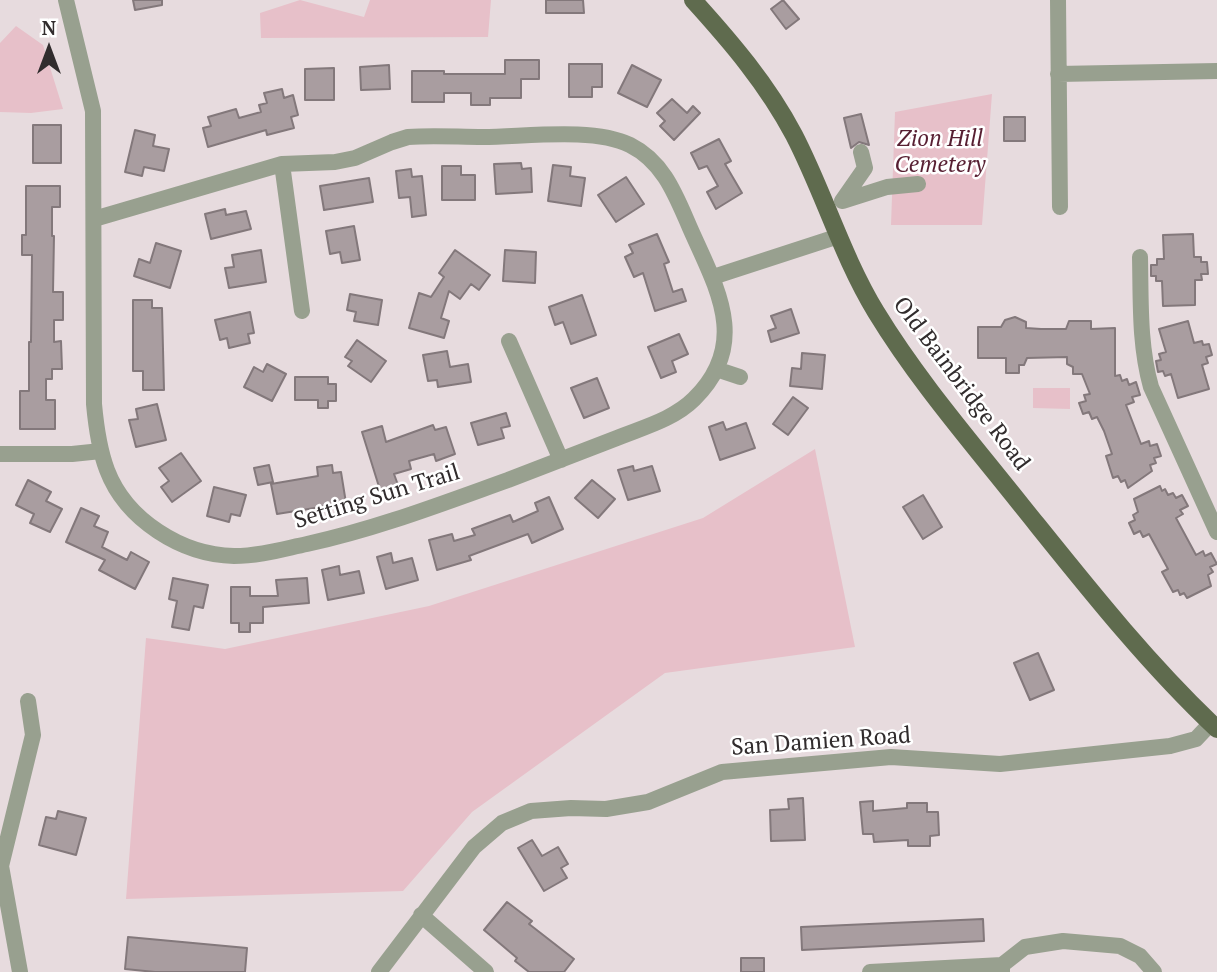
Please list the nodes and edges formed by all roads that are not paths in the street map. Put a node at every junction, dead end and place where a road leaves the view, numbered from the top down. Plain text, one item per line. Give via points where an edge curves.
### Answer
1 (66, 0) edge
2 (693, 0) edge
3 (1058, 0) edge
4 (1217, 71) edge
5 (1058, 74) junction
6 (862, 152) dead end
7 (282, 164) junction
8 (918, 184) dead end
9 (835, 204) junction
10 (1060, 206) dead end
11 (94, 219) junction
12 (839, 236) junction
13 (1140, 257) dead end
14 (713, 278) junction
15 (302, 312) dead end
16 (509, 341) dead end
17 (716, 369) junction
18 (740, 377) dead end
19 (101, 452) junction
20 (0, 454) edge
21 (561, 460) junction
22 (1217, 532) edge
23 (27, 701) dead end
24 (1214, 726) edge
25 (421, 915) junction
26 (1002, 968) edge
27 (20, 972) edge
28 (379, 972) edge
29 (486, 972) edge
30 (870, 972) edge
31 (1154, 972) edge

1 - 11 street, Setting Sun Trail via 93,111
2 - 9 main road, Old Bainbridge Road via 774,100
3 - 5 street
4 - 5 street
5 - 10 street
6 - 9 street via 865,168
7 - 11 street, Setting Sun Trail
7 - 14 street, Setting Sun Trail via 335,162 428,135 617,140 641,152 663,173
7 - 15 street
8 - 9 street via 887,187
9 - 12 main road, Old Bainbridge Road
11 - 19 street, Setting Sun Trail via 94,404
12 - 14 street
12 - 24 main road, Old Bainbridge Road via 874,309 912,368 1111,615
13 - 22 street via 1142,342 1151,387
14 - 17 street, Setting Sun Trail via 724,317
16 - 21 street
17 - 18 street
17 - 21 street, Setting Sun Trail via 695,398 669,417
19 - 20 street
19 - 21 street, Setting Sun Trail via 127,502 155,529 190,547 230,556 352,534
23 - 27 street via 33,735 1,866
24 - 25 street, San Damien Road via 1196,739 1170,746 1000,764 891,757 722,772 648,802 606,809 531,811 502,824 474,847
25 - 28 street, San Damien Road
25 - 29 street
26 - 30 street
26 - 31 street via 1025,947 1063,941 1120,946 1140,956

